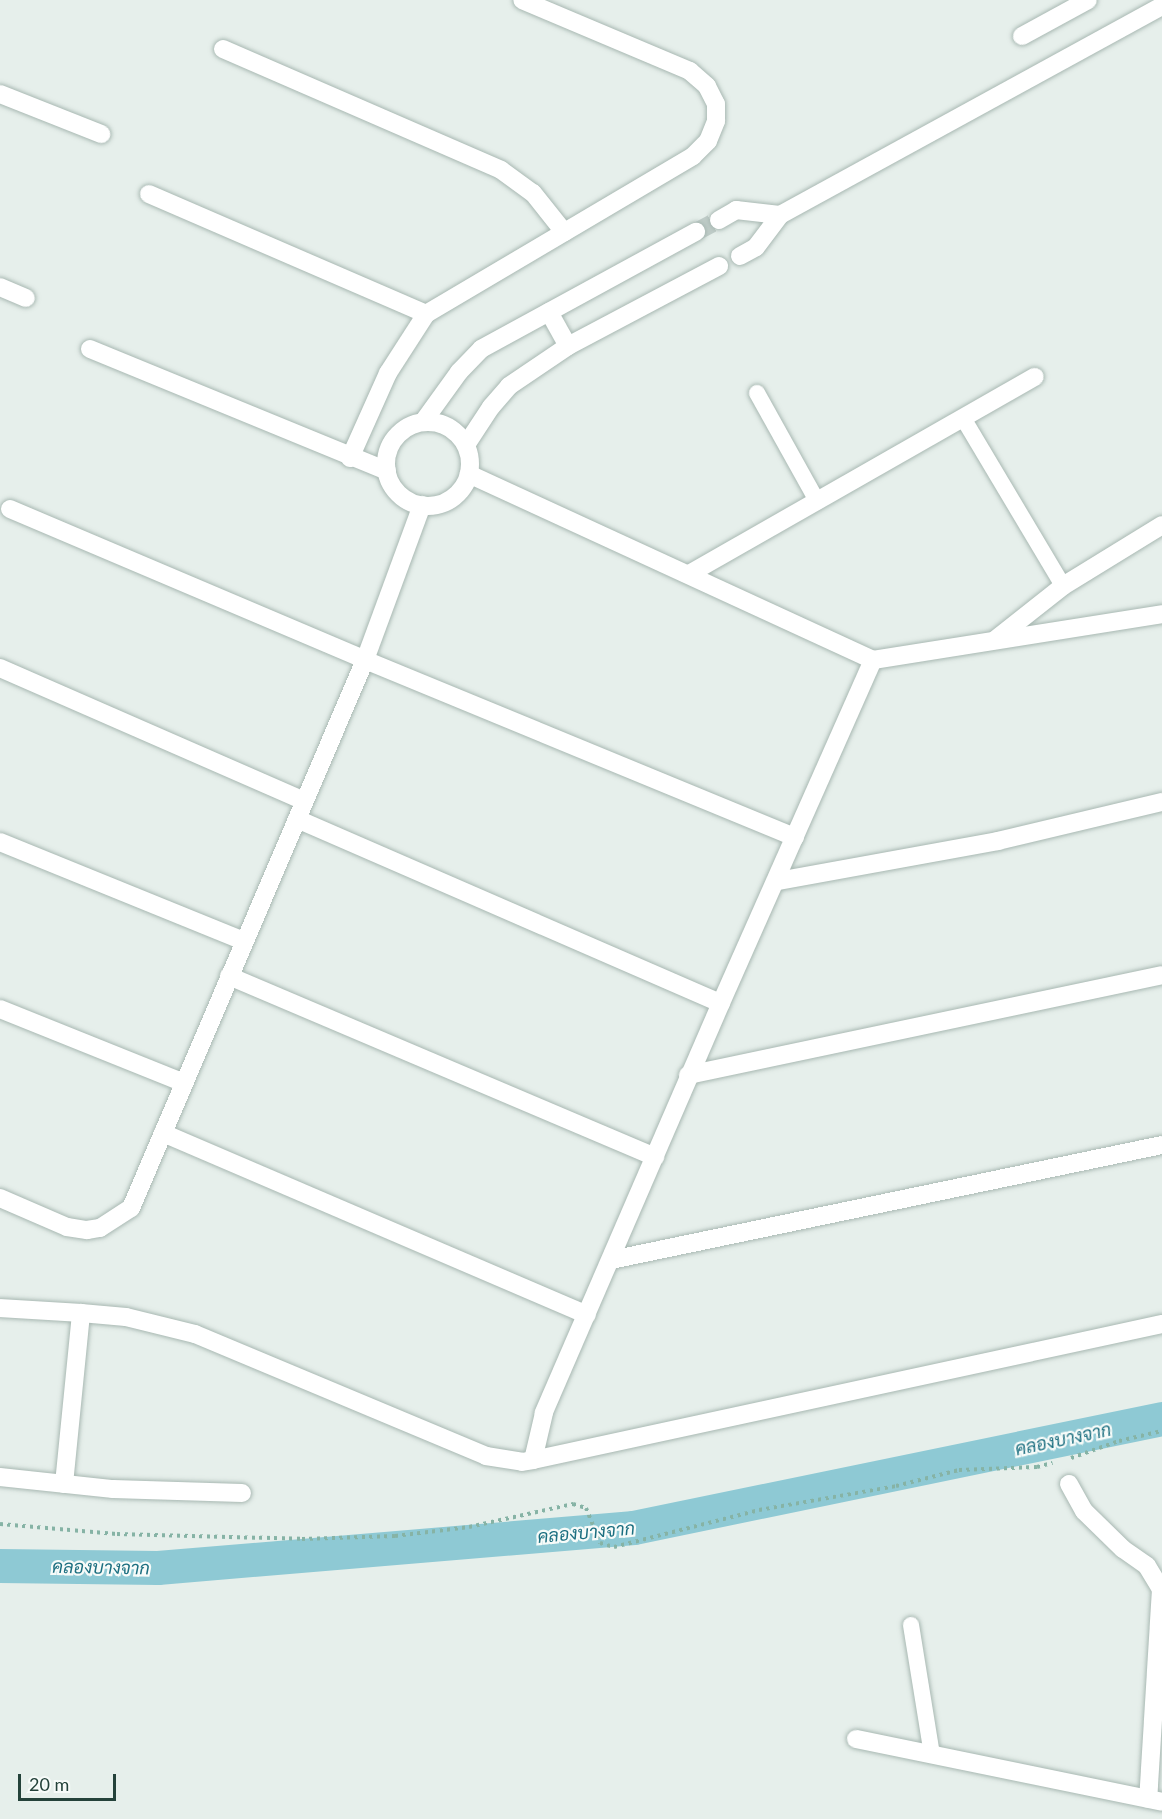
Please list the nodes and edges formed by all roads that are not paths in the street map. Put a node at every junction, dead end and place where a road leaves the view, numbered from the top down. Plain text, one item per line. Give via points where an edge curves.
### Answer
1 (522, 0) edge
2 (1088, 0) edge
3 (1162, 6) edge
4 (1022, 36) dead end
5 (223, 49) dead end
6 (0, 94) edge
7 (101, 134) dead end
8 (149, 194) dead end
9 (780, 215) junction
10 (719, 220) tunnel mouth
11 (564, 232) junction
12 (696, 232) tunnel mouth
13 (740, 255) dead end
14 (719, 266) dead end
15 (0, 287) edge
16 (26, 298) dead end
17 (549, 312) junction
18 (426, 314) junction
19 (568, 346) junction
20 (90, 349) dead end
21 (1035, 377) dead end
22 (757, 393) dead end
23 (963, 418) junction
24 (423, 422) junction
25 (466, 445) junction
26 (350, 458) junction
27 (387, 471) junction
28 (469, 474) junction
29 (817, 501) junction
30 (422, 506) junction
31 (10, 509) dead end
32 (1162, 525) edge
33 (689, 574) junction
34 (1063, 586) junction
35 (1162, 614) edge
36 (994, 640) junction
37 (364, 660) junction
38 (873, 660) junction
39 (0, 668) edge
40 (304, 801) junction
41 (1162, 802) edge
42 (297, 819) junction
43 (795, 837) junction
44 (0, 842) edge
45 (778, 880) junction
46 (244, 941) junction
47 (1162, 975) edge
48 (230, 976) junction
49 (721, 1003) junction
50 (0, 1009) edge
51 (688, 1076) junction
52 (184, 1083) junction
53 (163, 1133) junction
54 (1162, 1145) edge
55 (655, 1157) junction
56 (0, 1198) edge
57 (611, 1260) junction
58 (0, 1308) edge
59 (81, 1313) junction
60 (587, 1315) junction
61 (1162, 1324) edge
62 (533, 1460) junction
63 (0, 1477) edge
64 (64, 1484) junction
65 (1069, 1484) dead end
66 (242, 1493) dead end
67 (911, 1625) dead end
68 (856, 1739) dead end
69 (932, 1754) junction
70 (1155, 1800) edge

1 - 11 street via 690,71 707,86 716,104 716,121 708,141 693,156
2 - 4 street
3 - 9 street
5 - 11 street via 501,170 533,193
6 - 7 street
8 - 18 street
9 - 10 street via 736,210
9 - 13 street via 756,247
11 - 18 street
12 - 17 street
14 - 19 street
15 - 16 street
17 - 19 street
17 - 24 street via 481,348
18 - 26 street via 387,373
19 - 25 street via 509,386
20 - 26 street
21 - 23 street
22 - 29 lane
23 - 29 street
23 - 34 lane
24 - 25 street via 448,427
24 - 27 street via 394,439 387,454
25 - 28 street
26 - 27 street
27 - 30 street via 399,494
28 - 30 street via 457,495 447,502
28 - 33 street
29 - 33 street
30 - 37 street
31 - 37 street
32 - 34 street
33 - 38 street
34 - 36 street
35 - 36 street
36 - 38 street
37 - 40 street
37 - 43 street
38 - 43 street
39 - 40 street
40 - 42 street
41 - 45 street via 998,841
42 - 46 street
42 - 49 street
43 - 45 street
44 - 46 street
45 - 49 street
46 - 48 street
47 - 51 street
48 - 52 street
48 - 55 street
49 - 51 street
50 - 52 street
51 - 55 street
52 - 53 street
53 - 56 street via 131,1208 100,1228 68,1227
53 - 60 street
54 - 57 street
55 - 57 street
57 - 60 street
58 - 59 street
59 - 62 street via 126,1317 195,1334 486,1456
59 - 64 street
60 - 62 street via 544,1413
61 - 62 street
63 - 64 street
64 - 66 street
65 - 70 street via 1084,1511 1147,1566 1161,1589
67 - 69 lane
68 - 69 street
69 - 70 street

